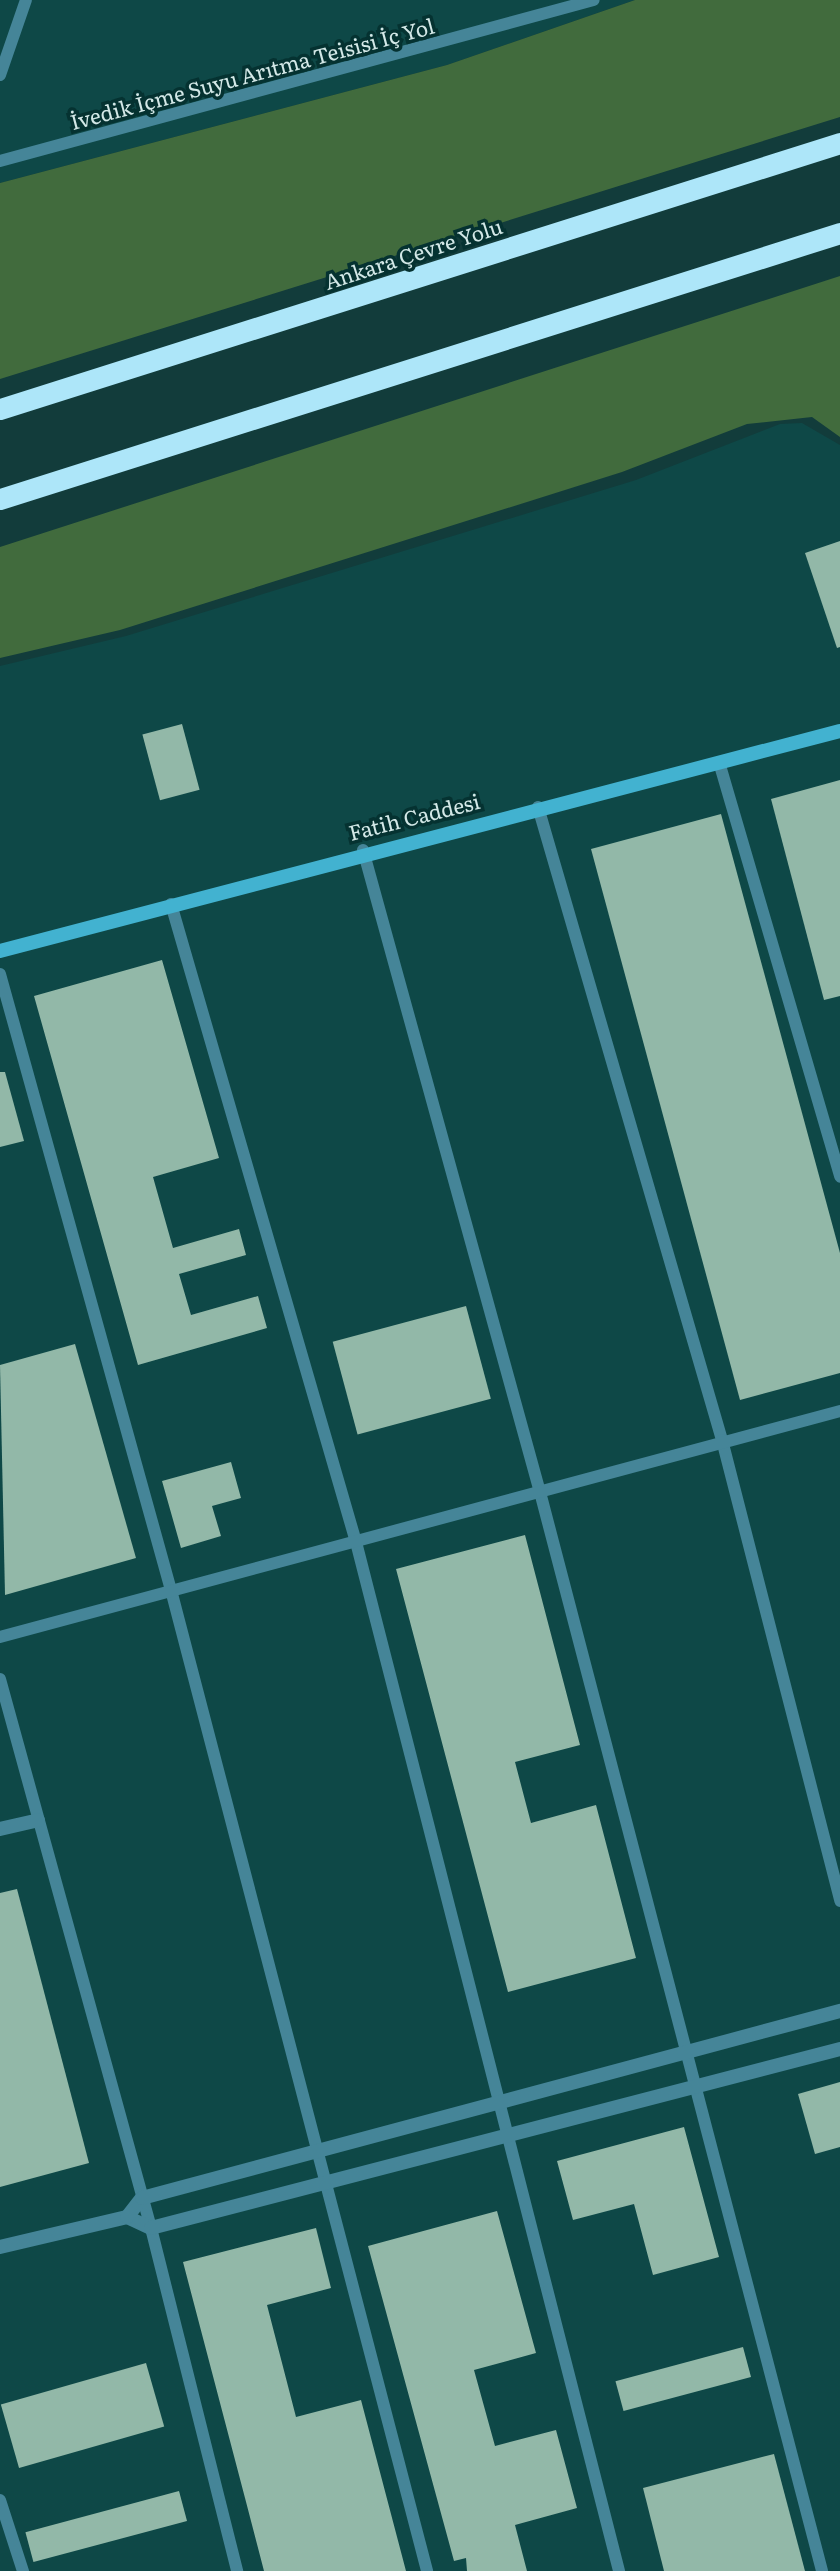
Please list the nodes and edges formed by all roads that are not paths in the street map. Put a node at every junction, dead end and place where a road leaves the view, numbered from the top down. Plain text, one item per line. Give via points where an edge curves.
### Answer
1 (26, 0) edge
2 (594, 0) edge
3 (0, 75) edge
4 (840, 144) edge
5 (0, 161) edge
6 (840, 233) edge
7 (0, 410) edge
8 (92, 470) junction
9 (0, 499) edge
10 (0, 504) edge
11 (840, 731) edge
12 (719, 762) junction
13 (538, 807) junction
14 (363, 850) junction
15 (171, 904) junction
16 (0, 951) edge
17 (0, 974) edge
18 (840, 1177) edge
19 (840, 1411) edge
20 (722, 1440) junction
21 (540, 1492) junction
22 (356, 1542) junction
23 (171, 1590) junction
24 (0, 1637) edge
25 (0, 1679) edge
26 (38, 1820) junction
27 (0, 1829) edge
28 (840, 1901) edge
29 (840, 2011) edge
30 (840, 2049) edge
31 (684, 2052) junction
32 (695, 2086) junction
33 (502, 2101) junction
34 (512, 2134) junction
35 (318, 2150) junction
36 (327, 2182) junction
37 (142, 2198) junction
38 (127, 2217) junction
39 (151, 2228) junction
40 (0, 2247) edge
41 (0, 2500) edge
42 (23, 2571) edge
43 (237, 2571) edge
44 (427, 2571) edge
45 (619, 2571) edge
46 (822, 2571) edge

1 - 3 lane
2 - 5 lane, İvedik İçme Suyu Arıtma Teisisi İç Yol
4 - 7 highway, Ankara Çevre Yolu
6 - 8 highway
8 - 9 highway
8 - 10 highway
11 - 12 street, Fatih Caddesi
12 - 13 street, Fatih Caddesi
12 - 18 lane
13 - 14 street, Fatih Caddesi
13 - 20 lane
14 - 15 street, Fatih Caddesi
14 - 21 lane
15 - 16 street, Fatih Caddesi
15 - 22 lane
17 - 23 lane
19 - 20 lane
20 - 21 lane
20 - 28 lane
21 - 22 lane
21 - 31 lane
22 - 23 lane
22 - 33 lane
23 - 24 lane
23 - 35 lane
25 - 26 lane
26 - 27 street
26 - 37 lane
29 - 31 street
30 - 32 street
31 - 32 lane
31 - 33 street
32 - 34 street
32 - 46 lane
33 - 34 lane
33 - 35 street
34 - 36 street
34 - 45 lane
35 - 36 lane
35 - 37 street
36 - 39 street
36 - 44 lane
37 - 38 street
37 - 39 lane
38 - 39 street
38 - 40 street
39 - 43 lane
41 - 42 lane

